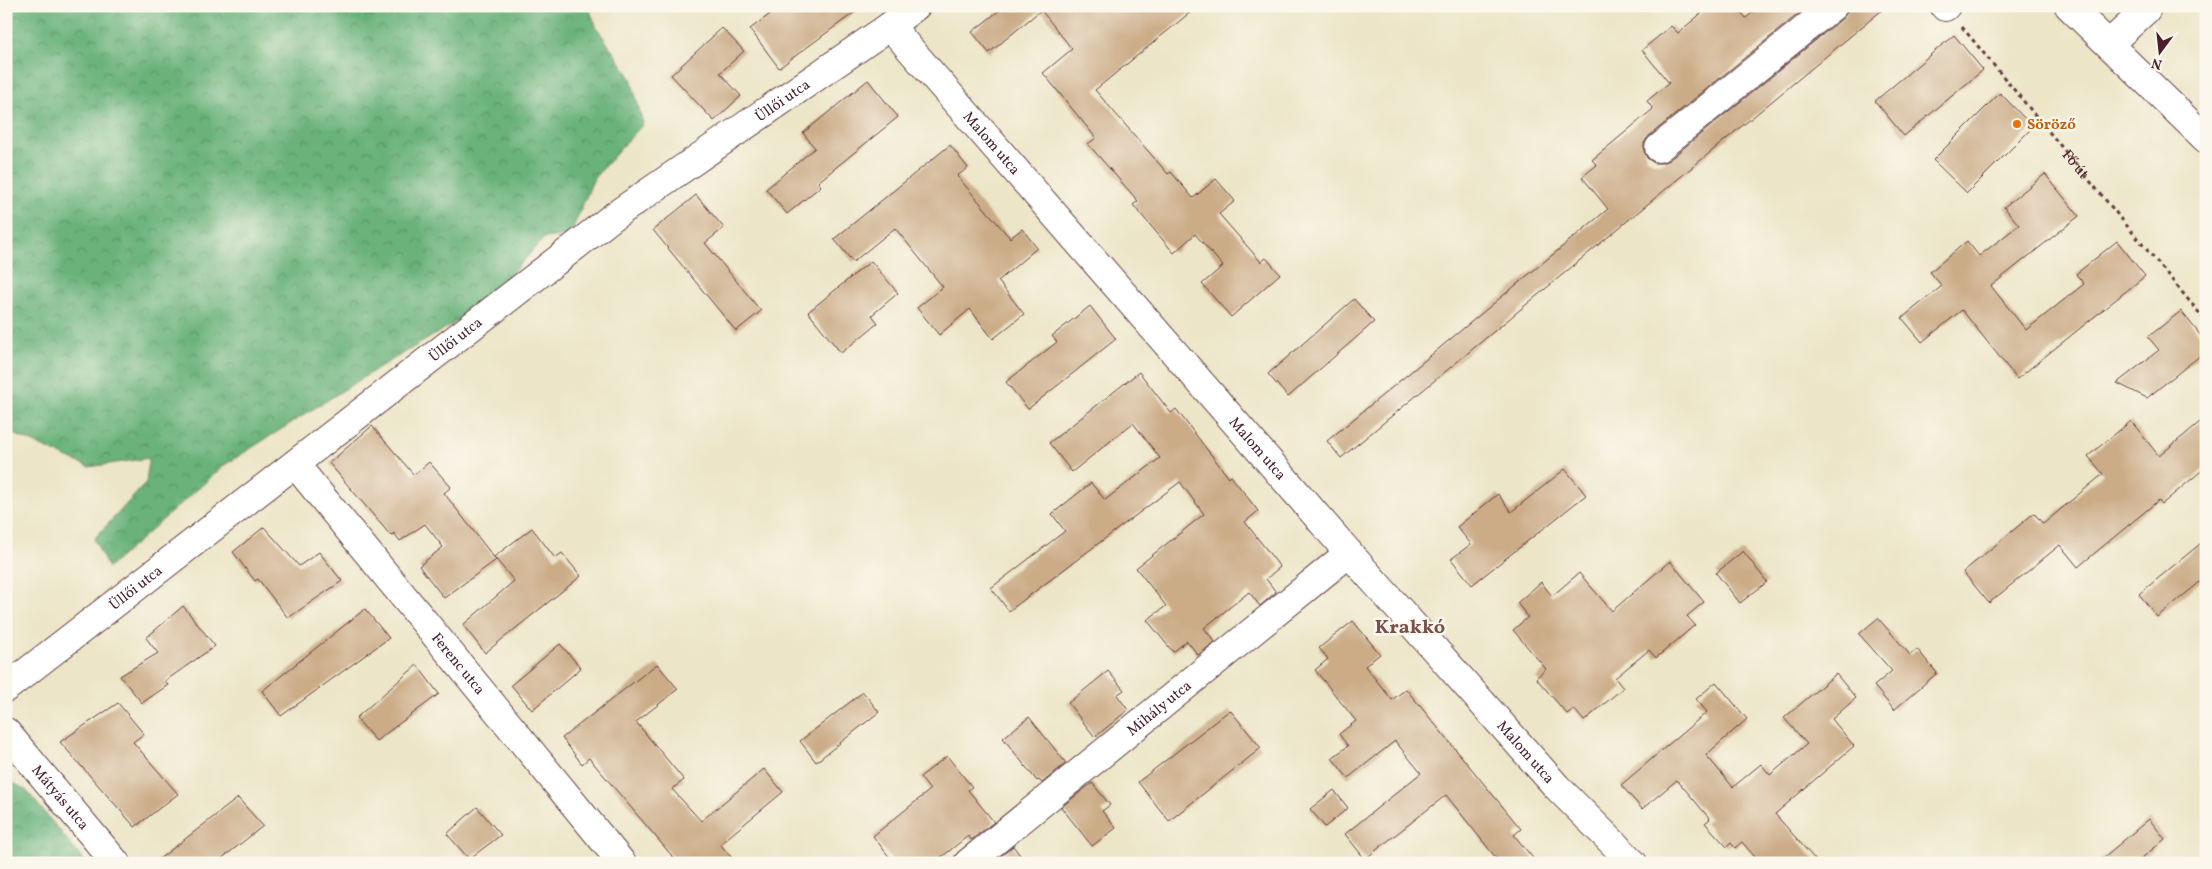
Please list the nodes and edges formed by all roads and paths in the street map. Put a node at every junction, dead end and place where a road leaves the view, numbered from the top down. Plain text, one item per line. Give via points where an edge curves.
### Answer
1 (916, 6) edge
2 (1833, 6) edge
3 (1945, 6) edge
4 (2069, 6) edge
5 (2147, 6) edge
6 (890, 26) junction
7 (2109, 44) junction
8 (2206, 139) edge
9 (1659, 148) dead end
10 (2206, 322) edge
11 (294, 464) junction
12 (1349, 553) junction
13 (6, 688) edge
14 (6, 732) edge
15 (116, 863) edge
16 (622, 863) edge
17 (968, 863) edge
18 (1633, 863) edge

1 - 6 street, Üllői utca
2 - 9 street
3 - 10 path, Fő út
4 - 7 street
5 - 7 street
6 - 11 street, Üllői utca via 614,216
6 - 12 street, Malom utca
7 - 8 street
11 - 13 street, Üllői utca
11 - 16 street, Ferenc utca
12 - 17 street, Mihály utca
12 - 18 street, Malom utca via 1557,787
14 - 15 street, Mátyás utca

